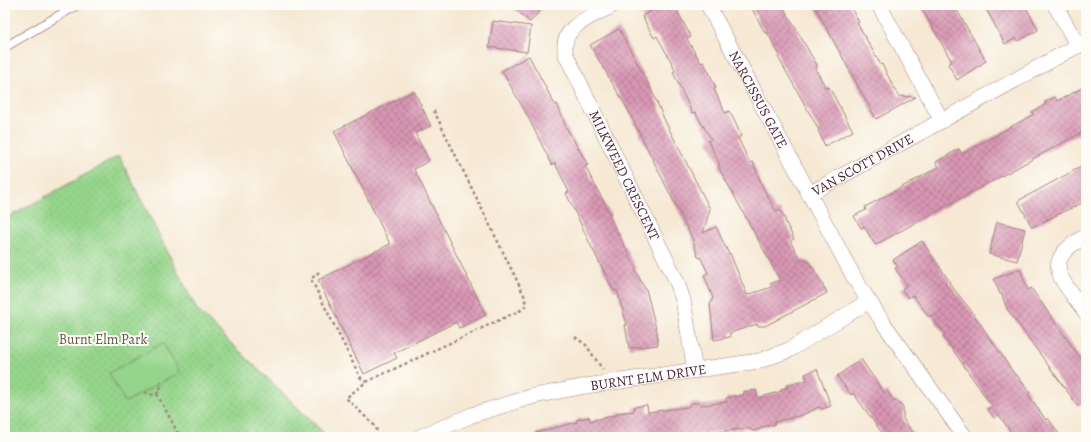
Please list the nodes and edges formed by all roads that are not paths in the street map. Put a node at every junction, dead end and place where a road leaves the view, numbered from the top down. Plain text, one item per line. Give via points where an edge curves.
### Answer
1 (77, 5) edge
2 (613, 5) edge
3 (708, 5) edge
4 (879, 5) edge
5 (1055, 5) edge
6 (1082, 43) edge
7 (5, 47) edge
8 (942, 121) junction
9 (808, 194) junction
10 (1086, 236) edge
11 (869, 301) junction
12 (1086, 313) edge
13 (695, 371) junction
14 (420, 437) edge
15 (965, 437) edge

1 - 7 lane
2 - 13 street, MILKWEED CRESCENT via 567,34 564,46 566,56 677,282 683,300
3 - 9 street, NARCISSUS GATE
4 - 8 street
5 - 6 street
6 - 8 street, VAN SCOTT DRIVE
8 - 9 street, VAN SCOTT DRIVE
9 - 11 street, VAN SCOTT DRIVE
10 - 12 street via 1064,250 1059,257 1057,269
11 - 13 street, BURNT ELM DRIVE via 800,344 776,355 744,364
11 - 15 street, VAN SCOTT DRIVE
13 - 14 street, BURNT ELM DRIVE via 534,396 472,415

